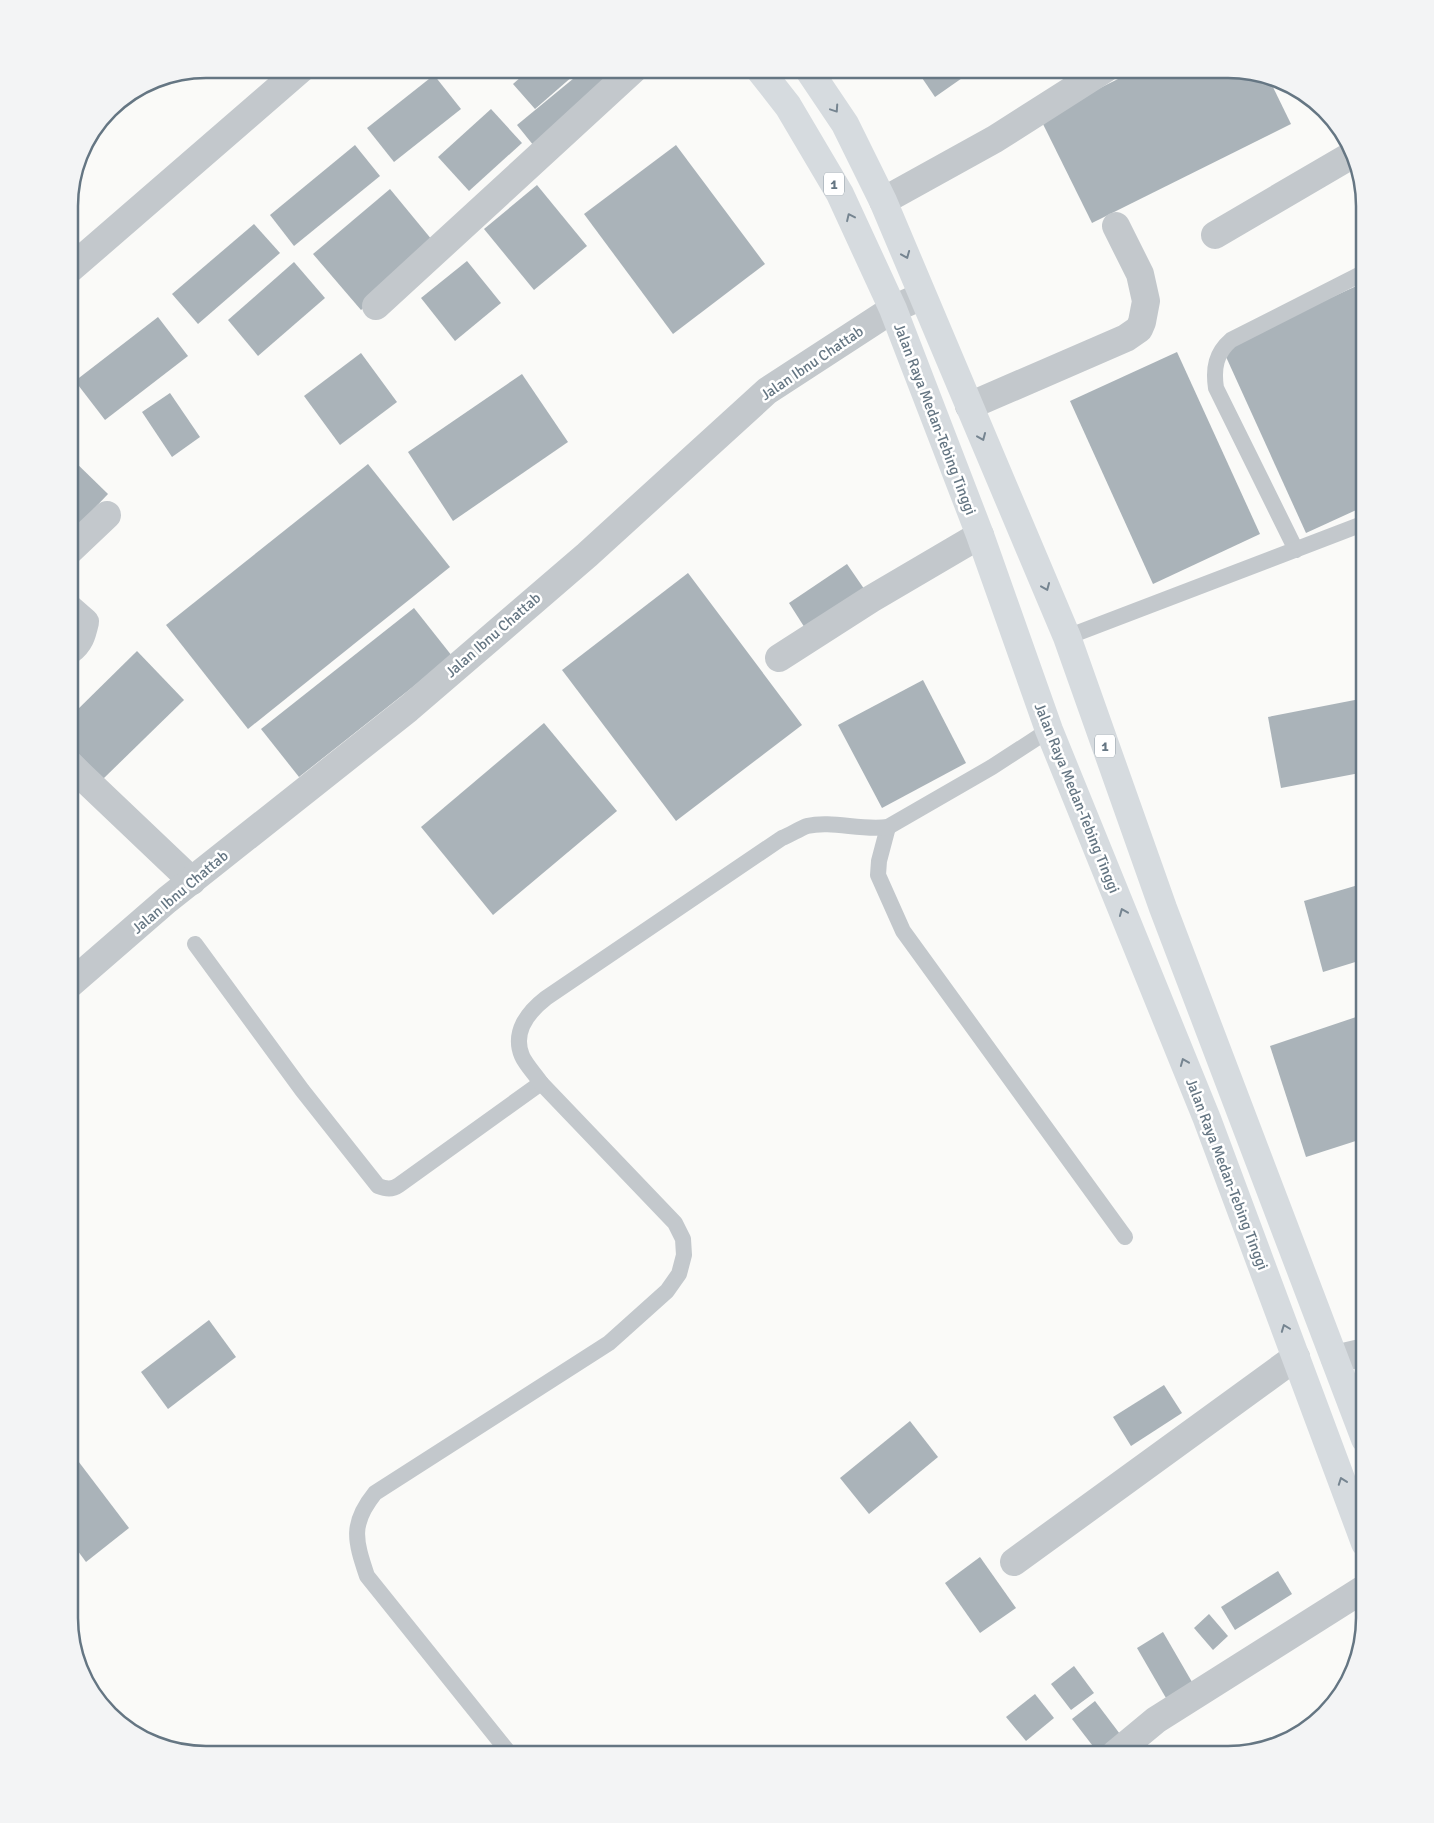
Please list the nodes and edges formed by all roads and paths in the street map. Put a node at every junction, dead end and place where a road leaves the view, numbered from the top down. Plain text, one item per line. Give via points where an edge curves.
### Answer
1 (292, 77) edge
2 (625, 77) edge
3 (766, 78) edge
4 (814, 78) edge
5 (1091, 78) edge
6 (1347, 158) edge
7 (883, 201) junction
8 (1116, 226) dead end
9 (1215, 235) dead end
10 (78, 262) edge
11 (1356, 277) edge
12 (922, 296) junction
13 (376, 306) dead end
14 (893, 309) junction
15 (969, 406) junction
16 (107, 515) dead end
17 (1356, 527) edge
18 (980, 535) junction
19 (78, 543) edge
20 (1296, 550) junction
21 (78, 616) edge
22 (1067, 637) junction
23 (78, 643) edge
24 (779, 658) dead end
25 (1049, 730) junction
26 (78, 772) edge
27 (888, 826) junction
28 (192, 881) junction
29 (195, 944) dead end
30 (77, 978) edge
31 (541, 1082) junction
32 (1125, 1237) dead end
33 (1356, 1354) edge
34 (1296, 1357) junction
35 (1336, 1359) junction
36 (1356, 1414) edge
37 (1356, 1519) edge
38 (1014, 1562) dead end
39 (1356, 1594) edge
40 (504, 1746) edge
41 (1125, 1746) edge

1 - 10 street
2 - 13 street
14 -> 3 highway, Jalan Raya Medan-Tebing Tinggi / 1 via 840,194 788,106
4 -> 7 highway, 1 via 845,124
5 - 7 street via 995,139
6 - 9 street
7 -> 12 highway, 1
8 - 15 street via 1140,274 1146,301 1139,329 1126,338
11 - 20 lane via 1231,340 1222,348 1217,360 1216,388
12 - 14 street, Jalan Ibnu Chattab
12 - 15 highway, 1
14 - 18 highway, Jalan Raya Medan-Tebing Tinggi / 1
14 - 28 street, Jalan Ibnu Chattab via 767,390 587,555 416,702
15 -> 22 highway, 1
16 - 19 street
17 - 20 lane
18 - 24 street
18 - 25 highway, Jalan Raya Medan-Tebing Tinggi / 1
20 - 22 lane
21 - 23 street via 84,622
22 - 35 highway, 1 via 1163,908
25 - 27 lane via 984,772
34 -> 25 highway, Jalan Raya Medan-Tebing Tinggi / 1 via 1207,1119
26 - 28 street
27 - 31 lane via 875,829 808,826 782,838 546,998 531,1010 522,1023 518,1038 522,1056
27 - 32 lane via 878,875 903,931
28 - 30 street, Jalan Ibnu Chattab
29 - 31 lane via 302,1090 378,1186 393,1189 400,1185
31 - 40 lane via 675,1223 683,1239 684,1255 679,1274 667,1290 609,1343 374,1493 363,1508 357,1529 357,1548 366,1576
33 - 35 street
37 -> 34 highway, Jalan Raya Medan-Tebing Tinggi / 1
34 - 38 street
35 - 36 highway, 1
39 - 41 street via 1156,1720

